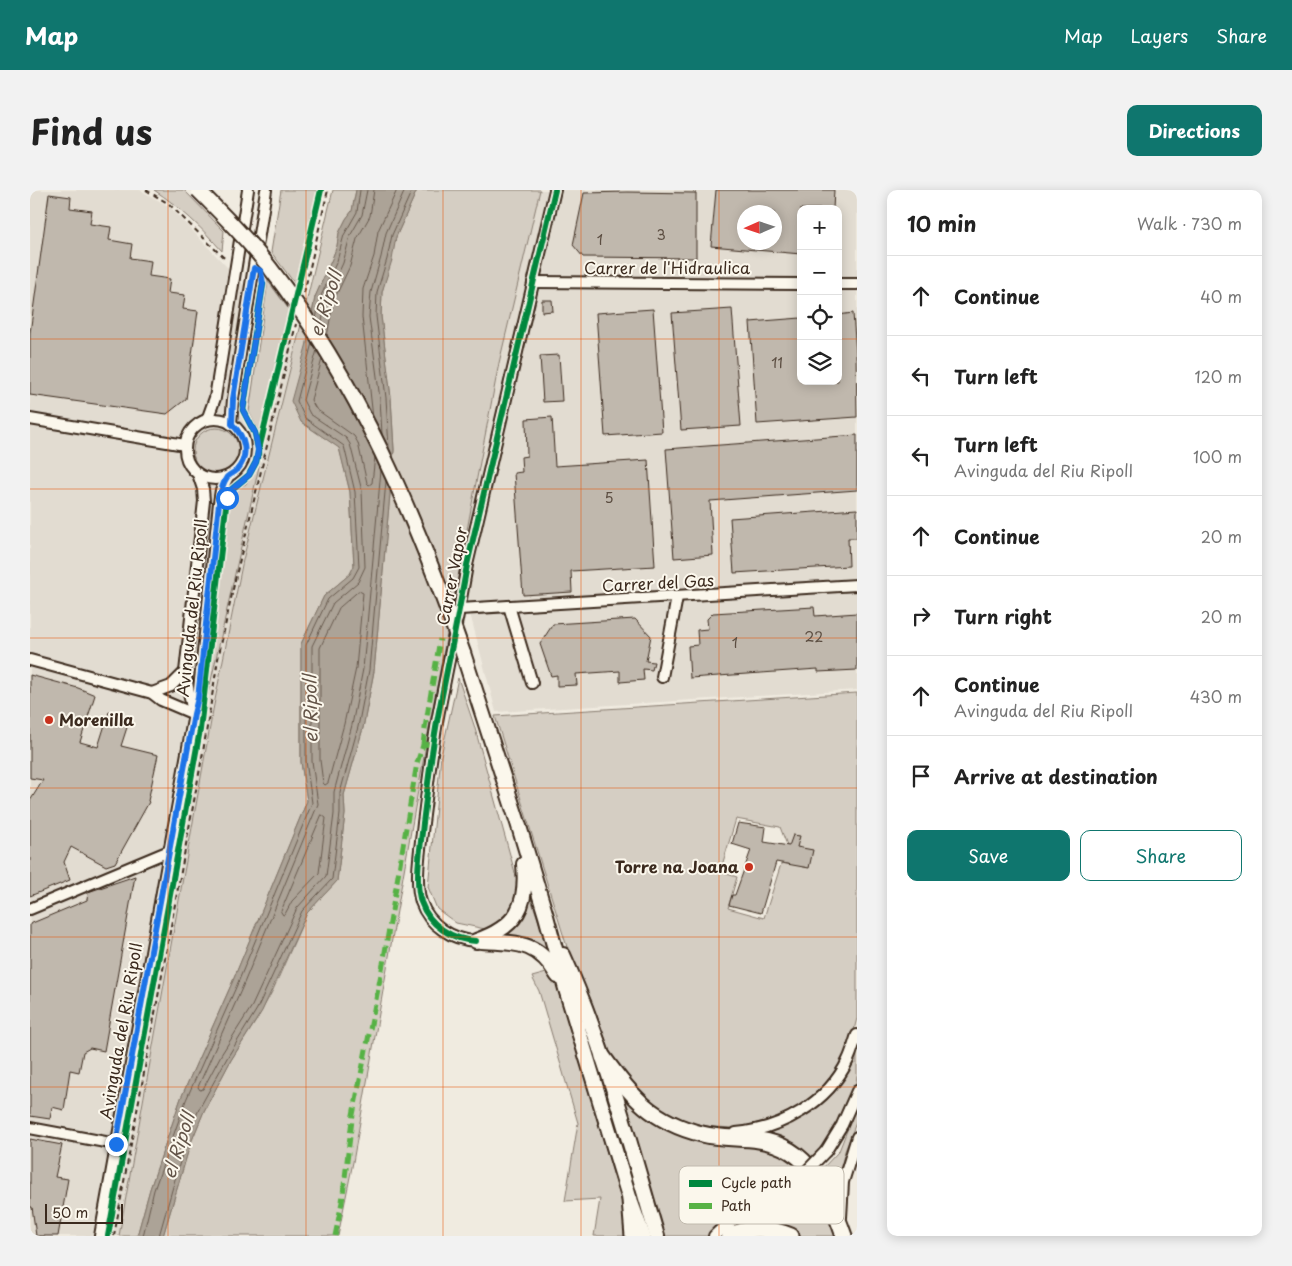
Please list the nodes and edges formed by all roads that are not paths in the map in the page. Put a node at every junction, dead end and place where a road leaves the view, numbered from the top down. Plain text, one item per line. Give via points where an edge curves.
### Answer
1 (198, 190) edge
2 (248, 190) edge
3 (266, 190) edge
4 (555, 190) edge
5 (533, 282) junction
6 (797, 284) edge
7 (842, 284) edge
8 (857, 284) edge
9 (30, 419) edge
10 (207, 420) junction
11 (232, 424) junction
12 (185, 445) junction
13 (198, 474) junction
14 (228, 477) junction
15 (857, 585) edge
16 (677, 597) junction
17 (509, 606) junction
18 (460, 609) junction
19 (30, 660) edge
20 (185, 672) junction
21 (662, 677) dead end
22 (532, 683) dead end
23 (152, 694) junction
24 (194, 714) junction
25 (518, 823) junction
26 (169, 851) junction
27 (30, 909) edge
28 (546, 916) junction
29 (476, 941) junction
30 (566, 989) junction
31 (857, 1035) edge
32 (603, 1057) junction
33 (857, 1091) edge
34 (30, 1128) edge
35 (686, 1129) junction
36 (857, 1137) edge
37 (116, 1144) junction
38 (808, 1166) edge
39 (812, 1166) edge
40 (844, 1179) edge
41 (630, 1200) junction
42 (729, 1224) edge
43 (840, 1224) edge
44 (100, 1236) edge
45 (633, 1236) edge
46 (642, 1236) edge
47 (657, 1236) edge
48 (714, 1236) edge
49 (729, 1236) edge
50 (791, 1236) edge
51 (844, 1236) edge

1 - 25 main road, bridge via 269,267 303,314 346,385 393,476 463,653
2 - 10 street via 215,398
3 - 11 street via 233,399
4 - 5 street, Carrer Vapor
5 - 6 street, Carrer de l'Hidraulica
5 - 18 street, Carrer Vapor via 467,565
7 - 8 street
9 - 12 street
10 - 11 street
10 - 12 street via 193,429
11 - 14 street via 245,447 241,464
12 - 13 street via 188,461
13 - 14 street via 213,480
13 - 20 street, Avinguda del Riu Ripoll via 204,500
14 - 24 street, Avinguda del Riu Ripoll via 219,503 201,679
15 - 16 street, Carrer del Gas
16 - 17 street, Carrer del Gas
16 - 21 street
17 - 18 street, Carrer del Gas
17 - 22 street
18 - 29 street, Carrer Vapor via 435,734 420,854 419,890 424,910 436,924 451,935
19 - 23 street
20 - 23 street via 171,686
20 - 24 street, Avinguda del Riu Ripoll
23 - 24 street
24 - 26 street, Avinguda del Riu Ripoll
25 - 28 main road
25 - 29 main road via 526,882 521,906 506,927
26 - 27 street
26 - 37 street, Avinguda del Riu Ripoll
28 - 30 main road
28 - 32 main road via 577,985
29 - 30 main road via 514,944 538,951 550,962
30 - 41 main road
31 - 35 street via 847,1062 830,1086 793,1117 746,1132
32 - 35 highway via 624,1087 644,1107
32 - 47 main road
33 - 39 street, bridge via 842,1126
34 - 37 street
35 - 38 highway via 716,1137 770,1142 797,1156
36 - 40 street
37 - 44 street, Avinguda del Riu Ripoll
41 - 45 highway
41 - 46 main road
42 - 48 street, bridge
43 - 51 highway
49 - 50 highway via 761,1229

